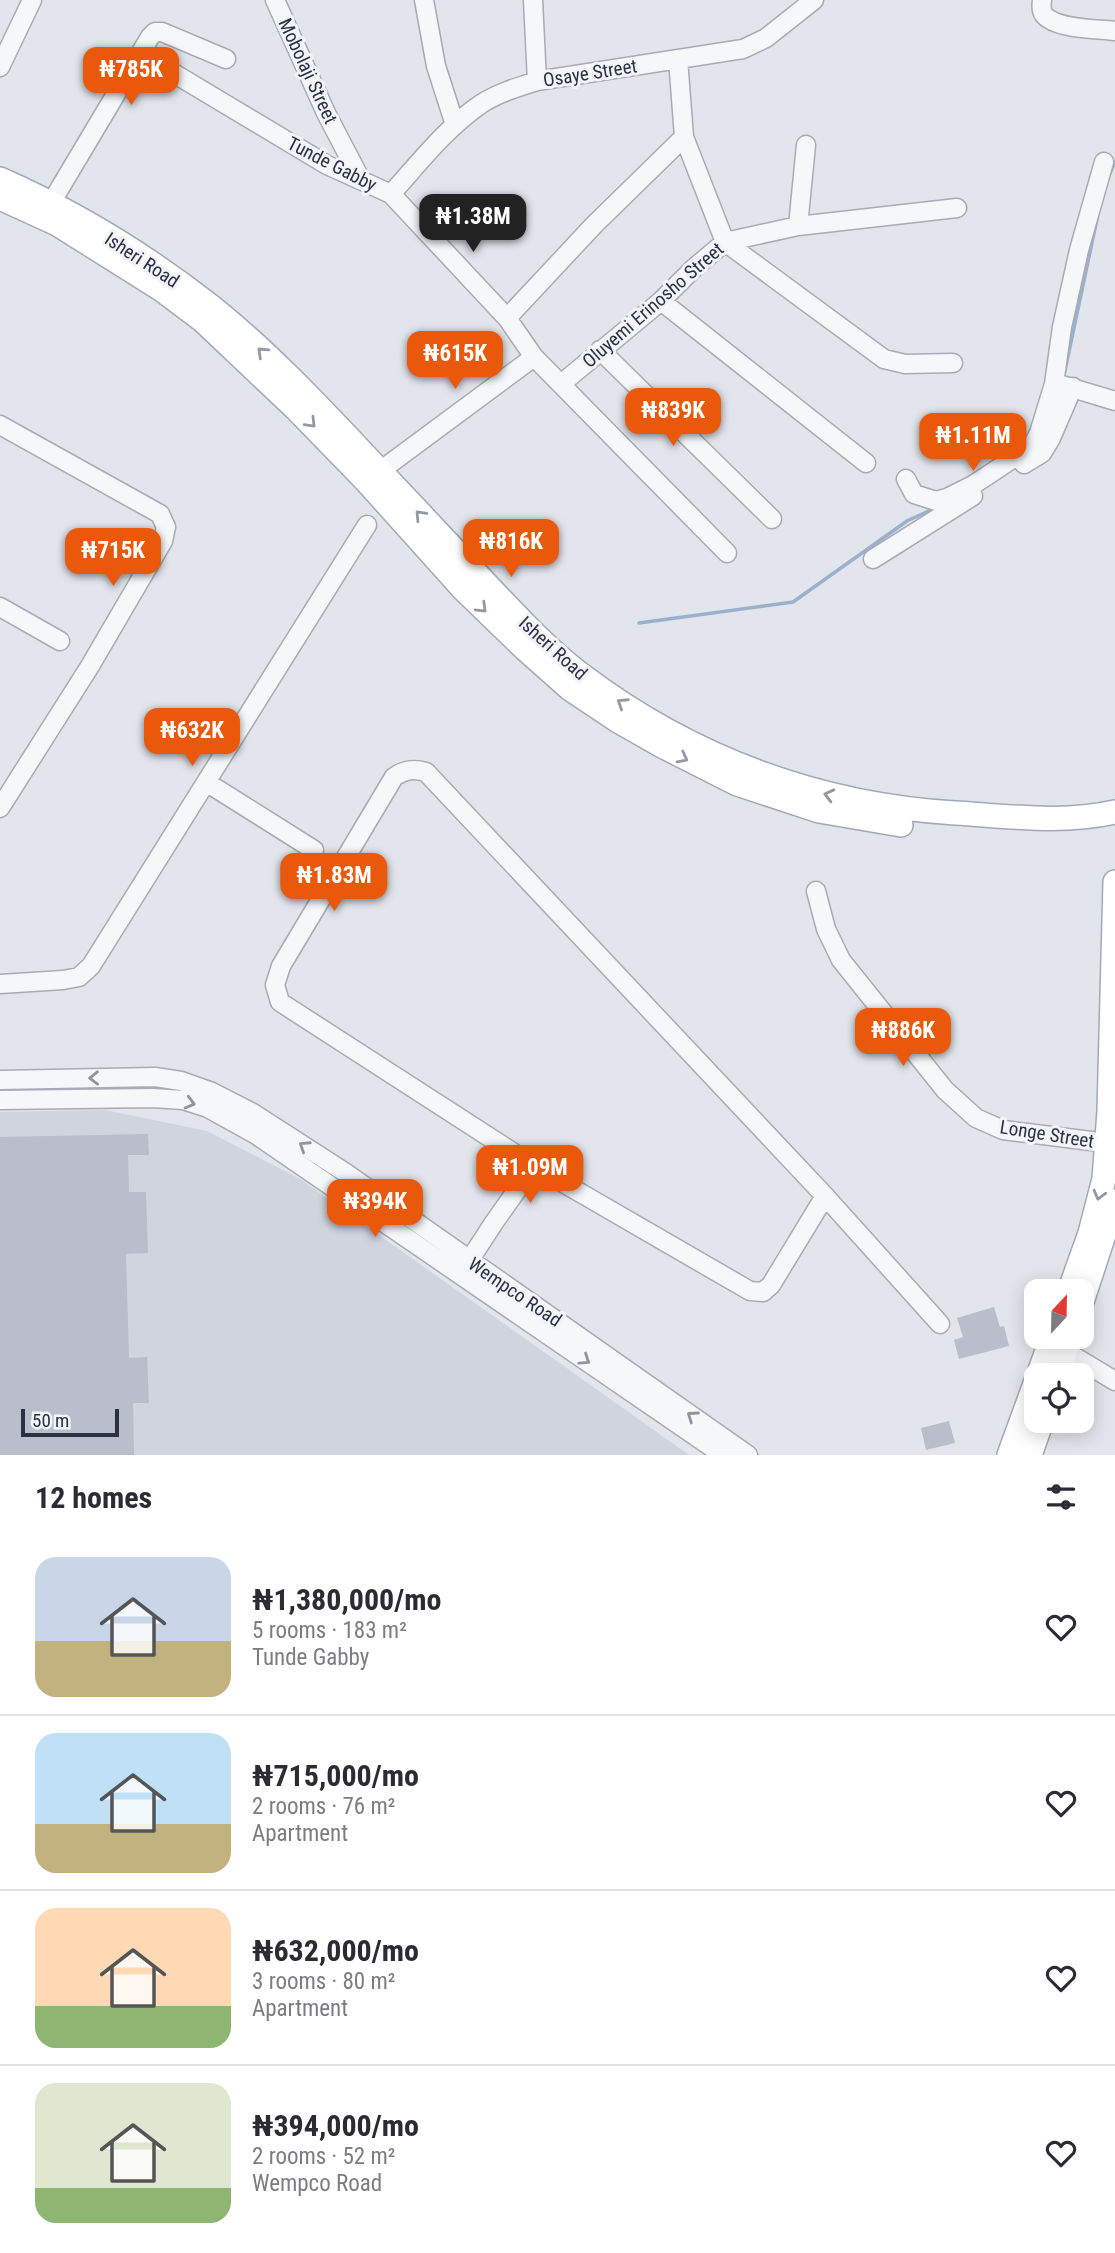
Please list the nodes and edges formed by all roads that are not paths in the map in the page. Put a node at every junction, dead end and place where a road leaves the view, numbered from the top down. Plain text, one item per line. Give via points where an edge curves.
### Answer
1 (32, 0) edge
2 (275, 0) edge
3 (424, 0) edge
4 (533, 0) edge
5 (814, 0) edge
6 (1042, 0) edge
7 (1115, 31) edge
8 (140, 53) junction
9 (226, 59) dead end
10 (678, 59) junction
11 (0, 67) edge
12 (537, 81) junction
13 (455, 125) junction
14 (684, 136) junction
15 (806, 145) dead end
16 (1104, 162) dead end
17 (0, 179) edge
18 (361, 180) junction
19 (391, 194) junction
20 (0, 198) edge
21 (51, 203) junction
22 (957, 208) dead end
23 (798, 226) junction
24 (725, 242) junction
25 (662, 301) junction
26 (208, 314) junction
27 (507, 318) junction
28 (600, 350) junction
29 (534, 358) junction
30 (953, 363) dead end
31 (561, 384) junction
32 (1063, 385) junction
33 (1115, 401) edge
34 (0, 425) edge
35 (866, 463) dead end
36 (380, 471) junction
37 (905, 479) dead end
38 (772, 519) dead end
39 (367, 525) dead end
40 (727, 553) dead end
41 (873, 559) dead end
42 (0, 607) edge
43 (60, 641) dead end
44 (206, 782) junction
45 (0, 808) edge
46 (1115, 812) edge
47 (1115, 828) edge
48 (314, 850) dead end
49 (1115, 882) edge
50 (816, 891) dead end
51 (0, 984) edge
52 (0, 1080) edge
53 (0, 1101) edge
54 (1107, 1143) junction
55 (534, 1166) junction
56 (346, 1173) junction
57 (336, 1189) junction
58 (825, 1196) junction
59 (1115, 1201) edge
60 (469, 1261) junction
61 (1074, 1279) edge
62 (1090, 1279) edge
63 (940, 1324) dead end
64 (1069, 1349) edge
65 (1115, 1381) edge
66 (1024, 1414) edge
67 (1038, 1433) edge
68 (723, 1455) edge
69 (748, 1455) edge
70 (1009, 1455) edge
71 (1030, 1455) edge

1 - 11 street
2 - 18 street, Mobolaji Street
3 - 13 street via 436,66
4 - 12 street
5 - 10 street, Osaye Street via 766,38 743,49
6 - 7 street via 1041,10 1047,19
8 - 9 street via 155,32 162,32
8 - 18 street, Tunde Gabby via 327,165
8 - 21 street
10 - 12 street, Osaye Street
10 - 14 street
12 - 13 street, Osaye Street via 507,90
13 - 19 street, Osaye Street
14 - 24 street
14 - 27 street
15 - 23 street
16 - 32 street via 1062,327
17 - 21 main road, Isheri Road
18 - 19 street, Tunde Gabby
19 - 27 street, Tunde Gabby
20 - 26 main road, Isheri Road via 57,224
21 - 26 main road, Isheri Road via 172,278
22 - 23 street, Oluyemi Erinosho Street
23 - 24 street, Oluyemi Erinosho Street
24 - 25 street, Oluyemi Erinosho Street
24 - 30 street via 884,359 905,364
25 - 28 street, Oluyemi Erinosho Street
25 - 35 street
36 -> 26 main road, Isheri Road via 261,351
26 -> 47 main road, Isheri Road via 464,590 525,649 570,689 685,759 781,799 866,820 1058,834
27 - 29 street, Tunde Gabby
28 - 31 street, Oluyemi Erinosho Street
28 - 38 street
29 - 31 street, Tunde Gabby
29 - 36 street
31 - 40 street, Tunde Gabby
32 - 33 street
32 - 37 street via 1032,446 973,485 936,501 915,494
32 - 41 street via 1051,439 1042,453
34 - 45 street via 160,514 166,527 163,541 90,666
46 -> 36 main road, Isheri Road via 1058,818 910,810 824,794 717,756 622,704 536,637
39 - 44 street
42 - 43 street
44 - 48 street
44 - 51 street via 91,966 79,977
49 - 54 main road
50 - 54 street, Longe Street via 826,929 841,960 945,1090 976,1118 1003,1129
56 -> 52 street, Wempco Road via 253,1113 181,1081 155,1077
53 -> 57 street, Wempco Road via 183,1100 255,1134
54 -> 61 main road via 1104,1179
55 - 58 street via 750,1291 763,1292 771,1284
55 - 58 street via 280,1002 275,985 281,966 394,777 403,771 426,772
55 - 60 street
56 - 57 street
56 - 60 street, Wempco Road
57 -> 68 street, Wempco Road
58 - 63 street
59 - 62 main road
69 -> 60 street, Wempco Road
64 - 65 street
66 - 70 main road
67 - 71 main road

